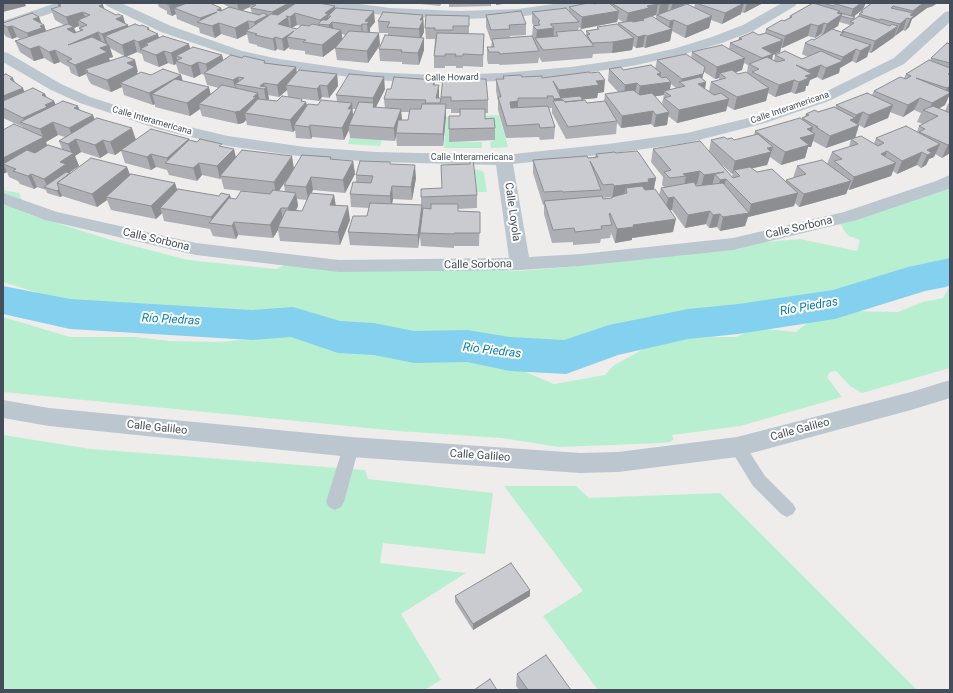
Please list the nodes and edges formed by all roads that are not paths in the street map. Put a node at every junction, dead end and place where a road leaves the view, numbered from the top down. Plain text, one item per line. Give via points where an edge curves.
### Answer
1 (69, 3) edge
2 (111, 3) edge
3 (324, 3) edge
4 (588, 3) edge
5 (791, 3) edge
6 (950, 15) edge
7 (3, 25) edge
8 (3, 56) edge
9 (504, 160) junction
10 (950, 180) edge
11 (3, 198) edge
12 (520, 264) junction
13 (950, 388) edge
14 (3, 409) edge
15 (351, 446) junction
16 (737, 447) junction
17 (335, 502) dead end
18 (787, 509) dead end

1 - 7 street
2 - 5 street, Calle Howard via 166,30 238,54 279,63 370,76 436,79 503,77 632,62 717,40 748,28
3 - 4 street via 390,12 453,15 518,13
6 - 9 street, Calle Interamericana via 899,61 824,98 759,120 687,138
8 - 9 street, Calle Interamericana via 56,87 92,102 164,126 228,140 305,152
9 - 12 street, Calle Loyola
10 - 12 street, Calle Sorbona via 850,216 733,244
11 - 12 street, Calle Sorbona via 52,216 196,250 339,266
13 - 16 street, Calle Galileo via 911,401
14 - 15 street, Calle Galileo via 49,417
15 - 16 street, Calle Galileo via 580,463 659,458
15 - 17 lane
16 - 18 lane via 759,481

